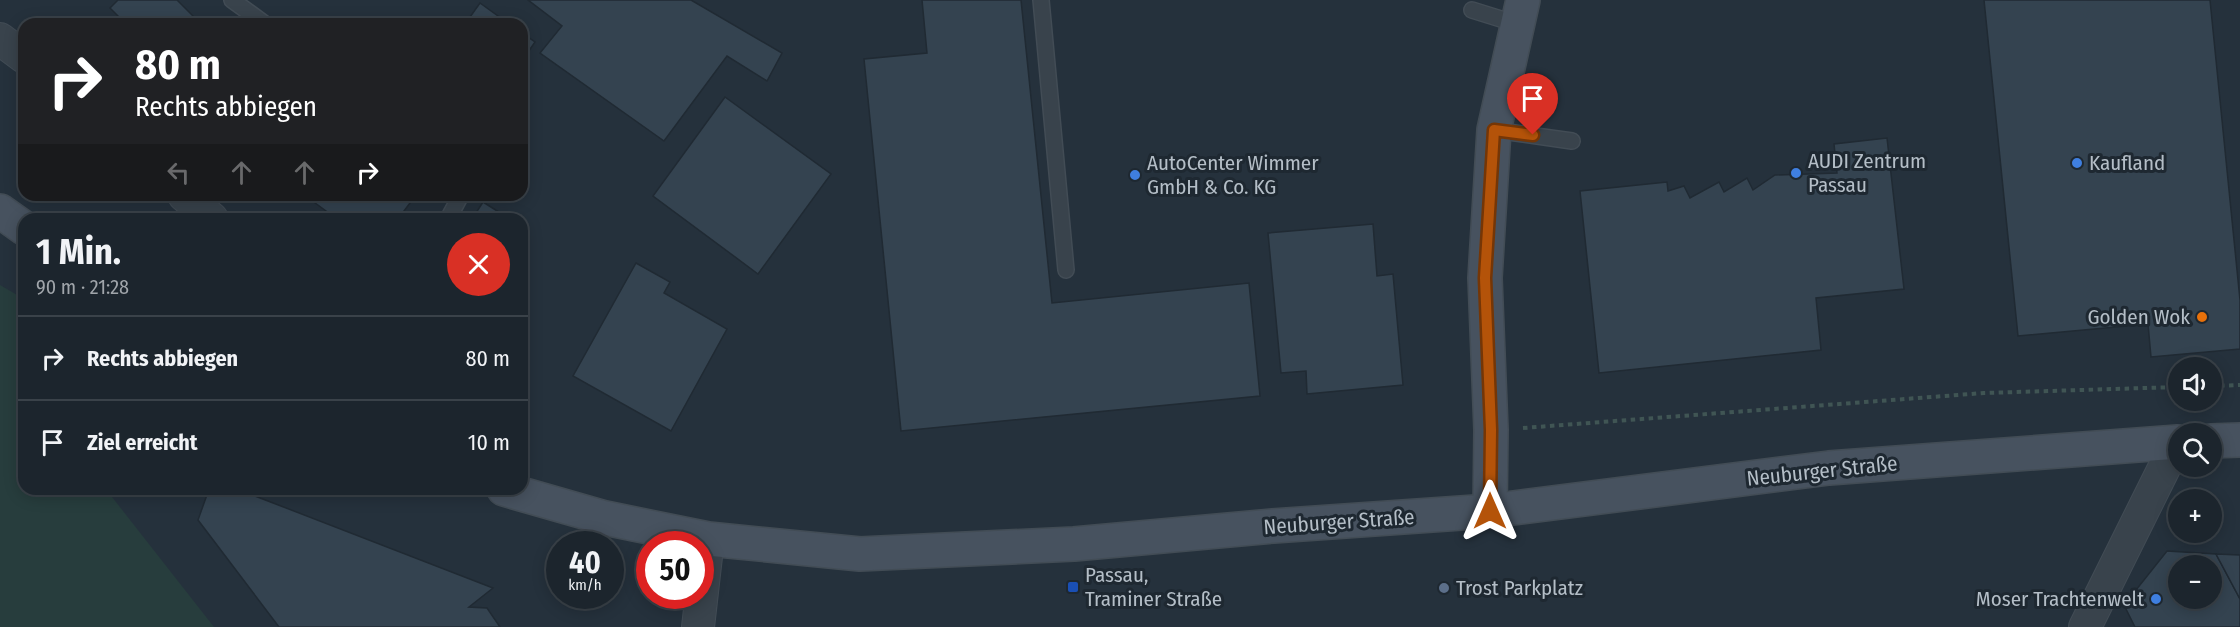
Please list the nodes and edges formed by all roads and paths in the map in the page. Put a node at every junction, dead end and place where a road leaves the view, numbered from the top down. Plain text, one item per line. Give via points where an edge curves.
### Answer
1 (232, 0) edge
2 (1041, 0) edge
3 (1472, 10) dead end
4 (1520, 12) edge
5 (257, 18) edge
6 (0, 39) edge
7 (18, 52) edge
8 (1494, 130) junction
9 (1572, 141) dead end
10 (191, 201) edge
11 (0, 212) edge
12 (205, 213) edge
13 (18, 224) edge
14 (1066, 270) dead end
15 (2240, 385) edge
16 (2222, 386) edge
17 (2168, 387) edge
18 (1491, 430) junction
19 (2240, 440) edge
20 (2222, 441) edge
21 (2168, 443) edge
22 (2168, 462) edge
23 (525, 495) edge
24 (1490, 511) junction
25 (668, 531) edge
26 (714, 540) edge
27 (700, 609) edge
28 (698, 627) edge
29 (2085, 627) edge

1 - 5 lane
2 - 14 lane
3 - 4 lane
4 - 8 main road
6 - 7 street
8 - 9 lane
8 - 18 main road via 1485,278
10 - 12 street
11 - 13 main road
15 - 16 path
17 - 18 path via 1984,393
18 - 24 main road
19 - 20 main road
21 - 24 main road, Neuburger Straße via 1829,468
22 - 29 street
23 - 25 main road, Neuburger Straße via 604,518
24 - 26 main road, Neuburger Straße via 1074,544 860,554
27 - 28 street

